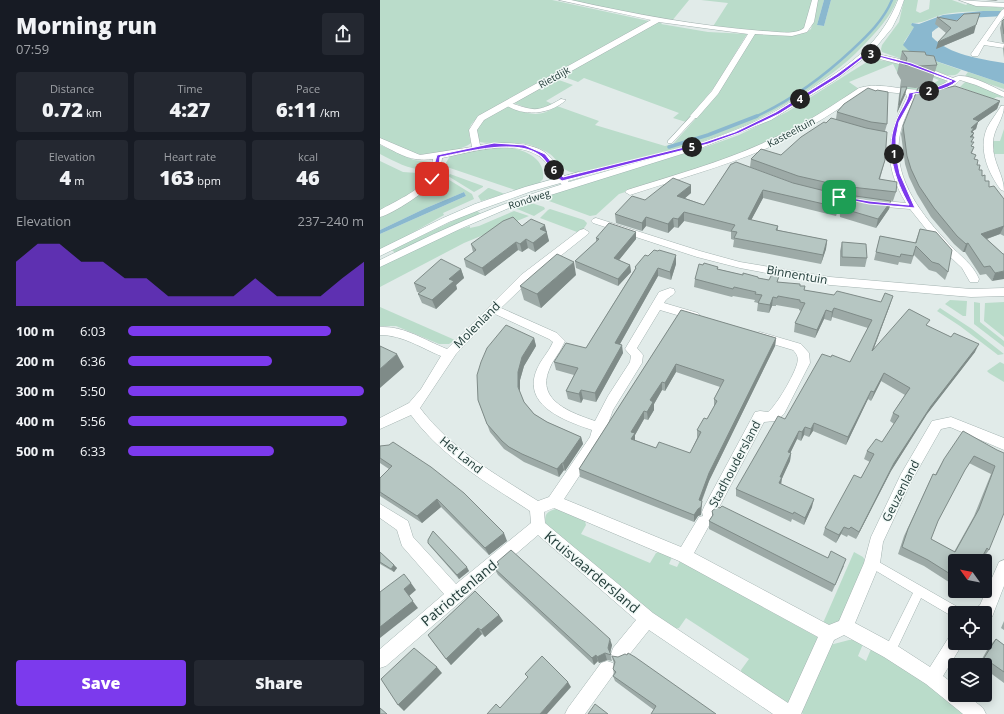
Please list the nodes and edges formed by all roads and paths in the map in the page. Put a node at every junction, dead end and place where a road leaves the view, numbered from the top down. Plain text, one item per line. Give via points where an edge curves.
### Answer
1 (562, 0) edge
2 (816, 0) edge
3 (901, 0) edge
4 (962, 0) edge
5 (1004, 5) edge
6 (1004, 11) edge
7 (657, 20) junction
8 (753, 32) junction
9 (983, 43) junction
10 (1004, 46) edge
11 (867, 53) junction
12 (975, 54) dead end
13 (955, 82) junction
14 (910, 94) junction
15 (1004, 95) edge
16 (563, 100) dead end
17 (507, 104) junction
18 (1002, 105) edge
19 (694, 116) joint
20 (380, 141) edge
21 (670, 142) dead end
22 (476, 148) junction
23 (438, 156) junction
24 (726, 160) junction
25 (736, 166) edge
26 (564, 183) junction
27 (1004, 188) edge
28 (630, 192) dead end
29 (861, 201) edge
30 (913, 206) junction
31 (380, 214) edge
32 (596, 221) dead end
33 (584, 232) dead end
34 (380, 253) edge
35 (380, 264) edge
36 (974, 279) dead end
37 (670, 292) dead end
38 (1004, 292) edge
39 (657, 305) junction
40 (493, 309) junction
41 (709, 321) edge
42 (380, 331) edge
43 (746, 332) edge
44 (448, 354) junction
45 (412, 407) junction
46 (380, 424) edge
47 (598, 427) junction
48 (1004, 444) edge
49 (554, 502) junction
50 (537, 508) junction
51 (380, 510) edge
52 (538, 526) junction
53 (684, 556) junction
54 (872, 563) junction
55 (1004, 568) edge
56 (919, 591) junction
57 (454, 595) junction
58 (988, 606) edge
59 (948, 608) edge
60 (647, 619) junction
61 (844, 627) junction
62 (828, 634) junction
63 (950, 650) edge
64 (890, 651) junction
65 (619, 654) dead end
66 (380, 660) edge
67 (608, 669) dead end
68 (932, 678) junction
69 (574, 714) edge
70 (789, 714) edge
71 (792, 714) edge
72 (977, 714) edge

1 - 7 street
2 - 8 street via 807,30 793,33
3 - 11 street, Rondweg via 894,18
4 - 5 street via 976,4
6 - 9 street via 996,28
7 - 8 street
7 - 17 street, Rietdijk
8 - 19 street via 715,92
9 - 10 street
9 - 12 street
11 - 13 street via 910,64
11 - 26 street, Rondweg via 839,75 778,113 737,132 677,154
13 - 14 street, Kasteeltuin via 933,90
13 - 15 street via 979,83
14 - 24 street, Kasteeltuin via 878,89 862,90 821,120
14 - 30 street via 911,97 890,137 897,174
16 - 17 lane via 537,113
17 - 22 street, Rietdijk via 476,123 473,130
18 - 27 street via 991,129 989,154 990,162
19 - 21 lane
20 - 23 street via 419,158
22 - 23 street
22 - 26 street via 494,145 524,147 543,155
23 - 31 street via 432,179 423,188
24 - 25 street
24 - 28 street, Kasteeltuin
26 - 34 street, Rondweg via 475,208
26 - 35 street, Rondweg via 461,225
29 - 30 street
30 - 36 street via 928,227 969,269
32 - 38 street, Binnentuin via 697,254 740,265 830,281 957,292
33 - 40 street, Molenland via 525,278
37 - 39 street via 663,295
39 - 41 street
39 - 47 street via 631,349 637,355 636,363
40 - 44 street, Molenland
40 - 47 street via 559,341 541,373 540,387 543,398 565,415
42 - 44 street via 400,332
43 - 53 street, Stadhoudersland via 797,347 803,353 804,363 779,410 770,417 760,416
44 - 45 street, Molenland
45 - 46 street, Molenland
45 - 50 street, Het Land via 422,422 466,463
47 - 49 street via 596,439
48 - 54 street, Geuzenland via 951,422 937,425 906,478 876,542
49 - 50 street
49 - 53 street
50 - 52 street, Kruisvaardersland
51 - 57 street via 403,526 408,541
52 - 57 street, Patriottenland
52 - 60 street, Kruisvaardersland
53 - 62 street
54 - 56 lane
54 - 61 street, Geuzenland
55 - 58 street
56 - 59 lane
56 - 64 lane
57 - 66 street, Patriottenland
60 - 65 street
60 - 70 street, Kruisvaardersland
61 - 62 street
61 - 64 street
62 - 71 street
63 - 68 street
64 - 68 street
67 - 69 street
68 - 72 street

